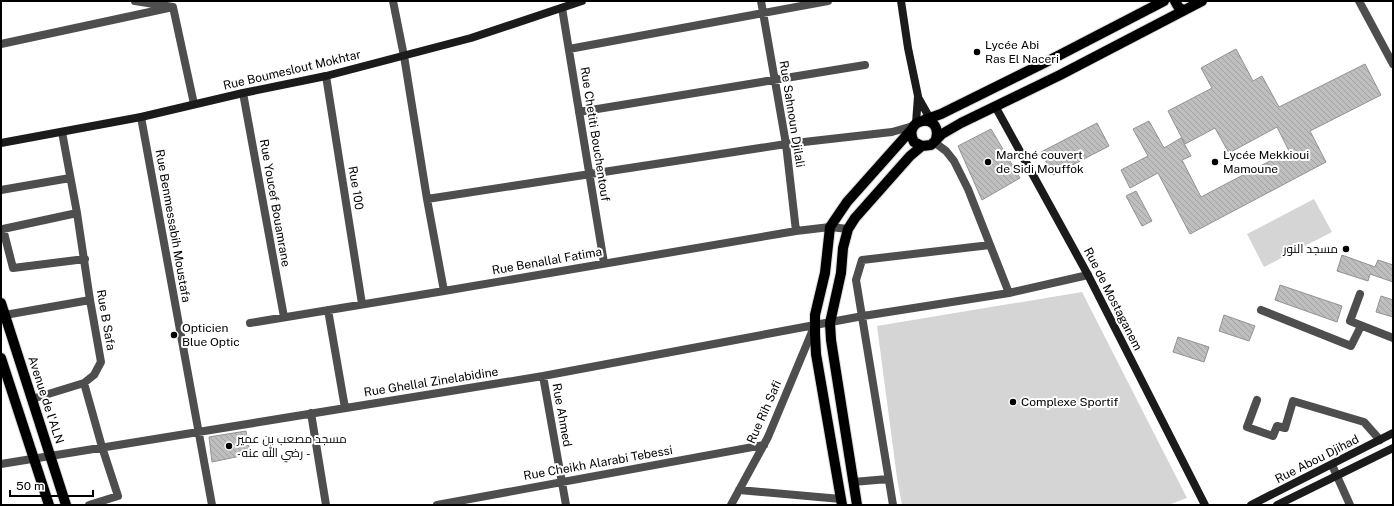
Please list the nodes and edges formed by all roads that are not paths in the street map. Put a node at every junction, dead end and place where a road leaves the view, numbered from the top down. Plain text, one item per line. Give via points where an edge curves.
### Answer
1 (134, 1) edge
2 (393, 1) edge
3 (582, 1) edge
4 (761, 1) edge
5 (828, 1) edge
6 (902, 1) edge
7 (1164, 1) edge
8 (1175, 1) edge
9 (1202, 1) edge
10 (1359, 1) edge
11 (173, 8) junction
12 (562, 8) junction
13 (1184, 10) junction
14 (763, 12) junction
15 (1111, 29) junction
16 (1, 44) edge
17 (1083, 44) junction
18 (1121, 44) junction
19 (569, 49) junction
20 (404, 56) junction
21 (1052, 59) junction
22 (1090, 60) junction
23 (1393, 64) edge
24 (865, 65) dead end
25 (1060, 75) junction
26 (326, 76) junction
27 (775, 79) junction
28 (243, 93) junction
29 (918, 96) junction
30 (194, 104) junction
31 (995, 106) junction
32 (579, 112) junction
33 (141, 116) junction
34 (921, 124) junction
35 (62, 132) junction
36 (935, 141) junction
37 (1, 143) edge
38 (786, 144) junction
39 (922, 146) junction
40 (590, 174) junction
41 (70, 178) junction
42 (1, 190) edge
43 (427, 199) junction
44 (77, 213) junction
45 (830, 227) junction
46 (848, 229) junction
47 (796, 231) junction
48 (990, 245) junction
49 (85, 259) junction
50 (604, 263) junction
51 (1088, 275) junction
52 (444, 291) junction
53 (1009, 294) junction
54 (1360, 294) dead end
55 (90, 300) junction
56 (1, 303) edge
57 (362, 304) junction
58 (328, 310) junction
59 (1261, 310) dead end
60 (5, 315) junction
61 (863, 316) junction
62 (284, 317) junction
63 (250, 322) dead end
64 (830, 323) junction
65 (814, 326) junction
66 (1361, 326) junction
67 (1393, 338) edge
68 (1, 358) edge
69 (543, 376) junction
70 (84, 383) junction
71 (32, 399) junction
72 (1257, 400) dead end
73 (345, 408) junction
74 (311, 413) junction
75 (199, 431) junction
76 (1393, 433) edge
77 (1380, 440) junction
78 (764, 445) junction
79 (102, 447) junction
80 (1393, 448) edge
81 (50, 455) junction
82 (34, 458) junction
83 (1, 464) edge
84 (1332, 465) junction
85 (1338, 476) junction
86 (888, 479) junction
87 (562, 482) junction
88 (853, 482) junction
89 (739, 490) junction
90 (842, 502) edge
91 (49, 505) edge
92 (66, 505) edge
93 (89, 505) edge
94 (212, 505) edge
95 (326, 505) edge
96 (437, 505) edge
97 (566, 505) edge
98 (731, 505) edge
99 (857, 505) edge
100 (894, 505) edge
101 (1205, 505) edge
102 (1251, 505) edge
103 (1277, 505) edge
104 (1350, 505) edge

1 - 11 street
2 - 20 street
3 - 12 street, Rue Boumeslout Mokhtar
4 - 14 street, Rue Sahnoun Djilali
5 - 14 street
6 - 29 street
7 - 15 main road
8 - 13 main road via 1179,8
9 - 13 main road
10 - 23 street
11 - 16 street
11 - 30 street
12 - 19 street, Rue Chetiti Bouchentouf
12 - 20 street, Rue Boumeslout Mokhtar via 471,38
13 - 18 main road
14 - 19 street
14 - 27 street, Rue Sahnoun Djilali
15 - 17 main road
15 - 18 main road via 1113,38
17 - 21 main road
17 - 22 main road via 1091,52
18 - 22 main road
19 - 32 street, Rue Chetiti Bouchentouf
20 - 26 street, Rue Boumeslout Mokhtar
20 - 43 street
21 - 25 main road via 1061,66
21 - 34 main road
22 - 25 main road
24 - 27 street
25 - 31 main road
26 - 28 street, Rue Boumeslout Mokhtar
26 - 57 street, Rue 100
27 - 32 street
27 - 38 street, Rue Sahnoun Djilali
28 - 30 street, Rue Boumeslout Mokhtar
28 - 62 street, Rue Youcef Bouamrane
29 - 34 street
29 - 34 street
30 - 33 street, Rue Boumeslout Mokhtar
31 - 36 main road via 954,126
31 - 51 street, Rue de Mostaganem
32 - 40 street, Rue Chetiti Bouchentouf
33 - 35 street, Rue Boumeslout Mokhtar
33 - 75 street, Rue Benmessabih Moustafa
34 - 36 main road via 937,130
34 - 38 street via 892,132
34 - 39 main road via 911,133 914,142
34 - 45 main road via 847,202
35 - 37 street, Rue Boumeslout Mokhtar
35 - 41 street, Rue B Safa
36 - 39 main road
36 - 48 street via 954,161
38 - 40 street
38 - 47 street, Rue Sahnoun Djilali
39 - 46 main road via 864,206
40 - 43 street
40 - 50 street, Rue Chetiti Bouchentouf
41 - 42 street
41 - 44 street, Rue B Safa
43 - 52 street
44 - 49 street, Rue B Safa
44 - 49 street via 3,229 13,268
45 - 46 street, Rue Benallal Fatima
45 - 47 street, Rue Benallal Fatima
45 - 65 main road
46 - 64 main road
47 - 50 street, Rue Benallal Fatima
48 - 53 street
48 - 61 street via 862,260 856,280
49 - 55 street, Rue B Safa
50 - 52 street, Rue Benallal Fatima
51 - 53 street, Rue Ghellal Zinelabidine
51 - 101 street, Rue de Mostaganem
52 - 57 street, Rue Benallal Fatima
53 - 61 street, Rue Ghellal Zinelabidine
54 - 66 street via 1350,321
55 - 60 street
55 - 70 street, Rue B Safa via 101,362 94,375
56 - 60 main road, Avenue de l'ALN
57 - 58 street, Rue Benallal Fatima
58 - 62 street, Rue Benallal Fatima
58 - 73 street
59 - 66 street via 1351,346
60 - 71 main road, Avenue de l'ALN
61 - 64 street, Rue Ghellal Zinelabidine
61 - 86 street
62 - 63 street, Rue Benallal Fatima
64 - 65 street, Rue Ghellal Zinelabidine
64 - 88 main road via 832,351
65 - 69 street, Rue Ghellal Zinelabidine
65 - 78 street, Rue Rih Safi
65 - 90 main road via 816,354
66 - 67 street
68 - 82 main road
69 - 73 street, Rue Ghellal Zinelabidine
69 - 87 street, Rue Ahmed
70 - 71 street
70 - 79 street
71 - 81 main road, Avenue de l'ALN
72 - 77 street via 1247,427 1273,436 1277,426 1285,428 1293,401 1364,422
73 - 74 street, Rue Ghellal Zinelabidine
74 - 75 street, Rue Ghellal Zinelabidine
74 - 95 street
75 - 79 street, Rue Ghellal Zinelabidine
75 - 94 street, Rue Benmessabih Moustafa
76 - 77 street, Rue Abou Djihad
77 - 84 street, Rue Abou Djihad
78 - 87 street, Rue Cheikh Alarabi Tebessi
78 - 89 street, Rue Rih Safi
79 - 81 street, Rue Ghellal Zinelabidine
79 - 93 street via 118,496
80 - 85 street, Rue Abou Djihad
81 - 82 street, Rue Ghellal Zinelabidine
81 - 92 main road, Avenue de l'ALN
82 - 83 street, Rue Ghellal Zinelabidine
82 - 91 main road
84 - 85 street
84 - 102 street, Rue Abou Djihad
85 - 103 street, Rue Abou Djihad
85 - 104 street
86 - 88 street
86 - 100 street
87 - 96 street, Rue Cheikh Alarabi Tebessi
87 - 97 street, Rue Ahmed
88 - 99 main road
89 - 90 street
89 - 98 street, Rue Rih Safi

